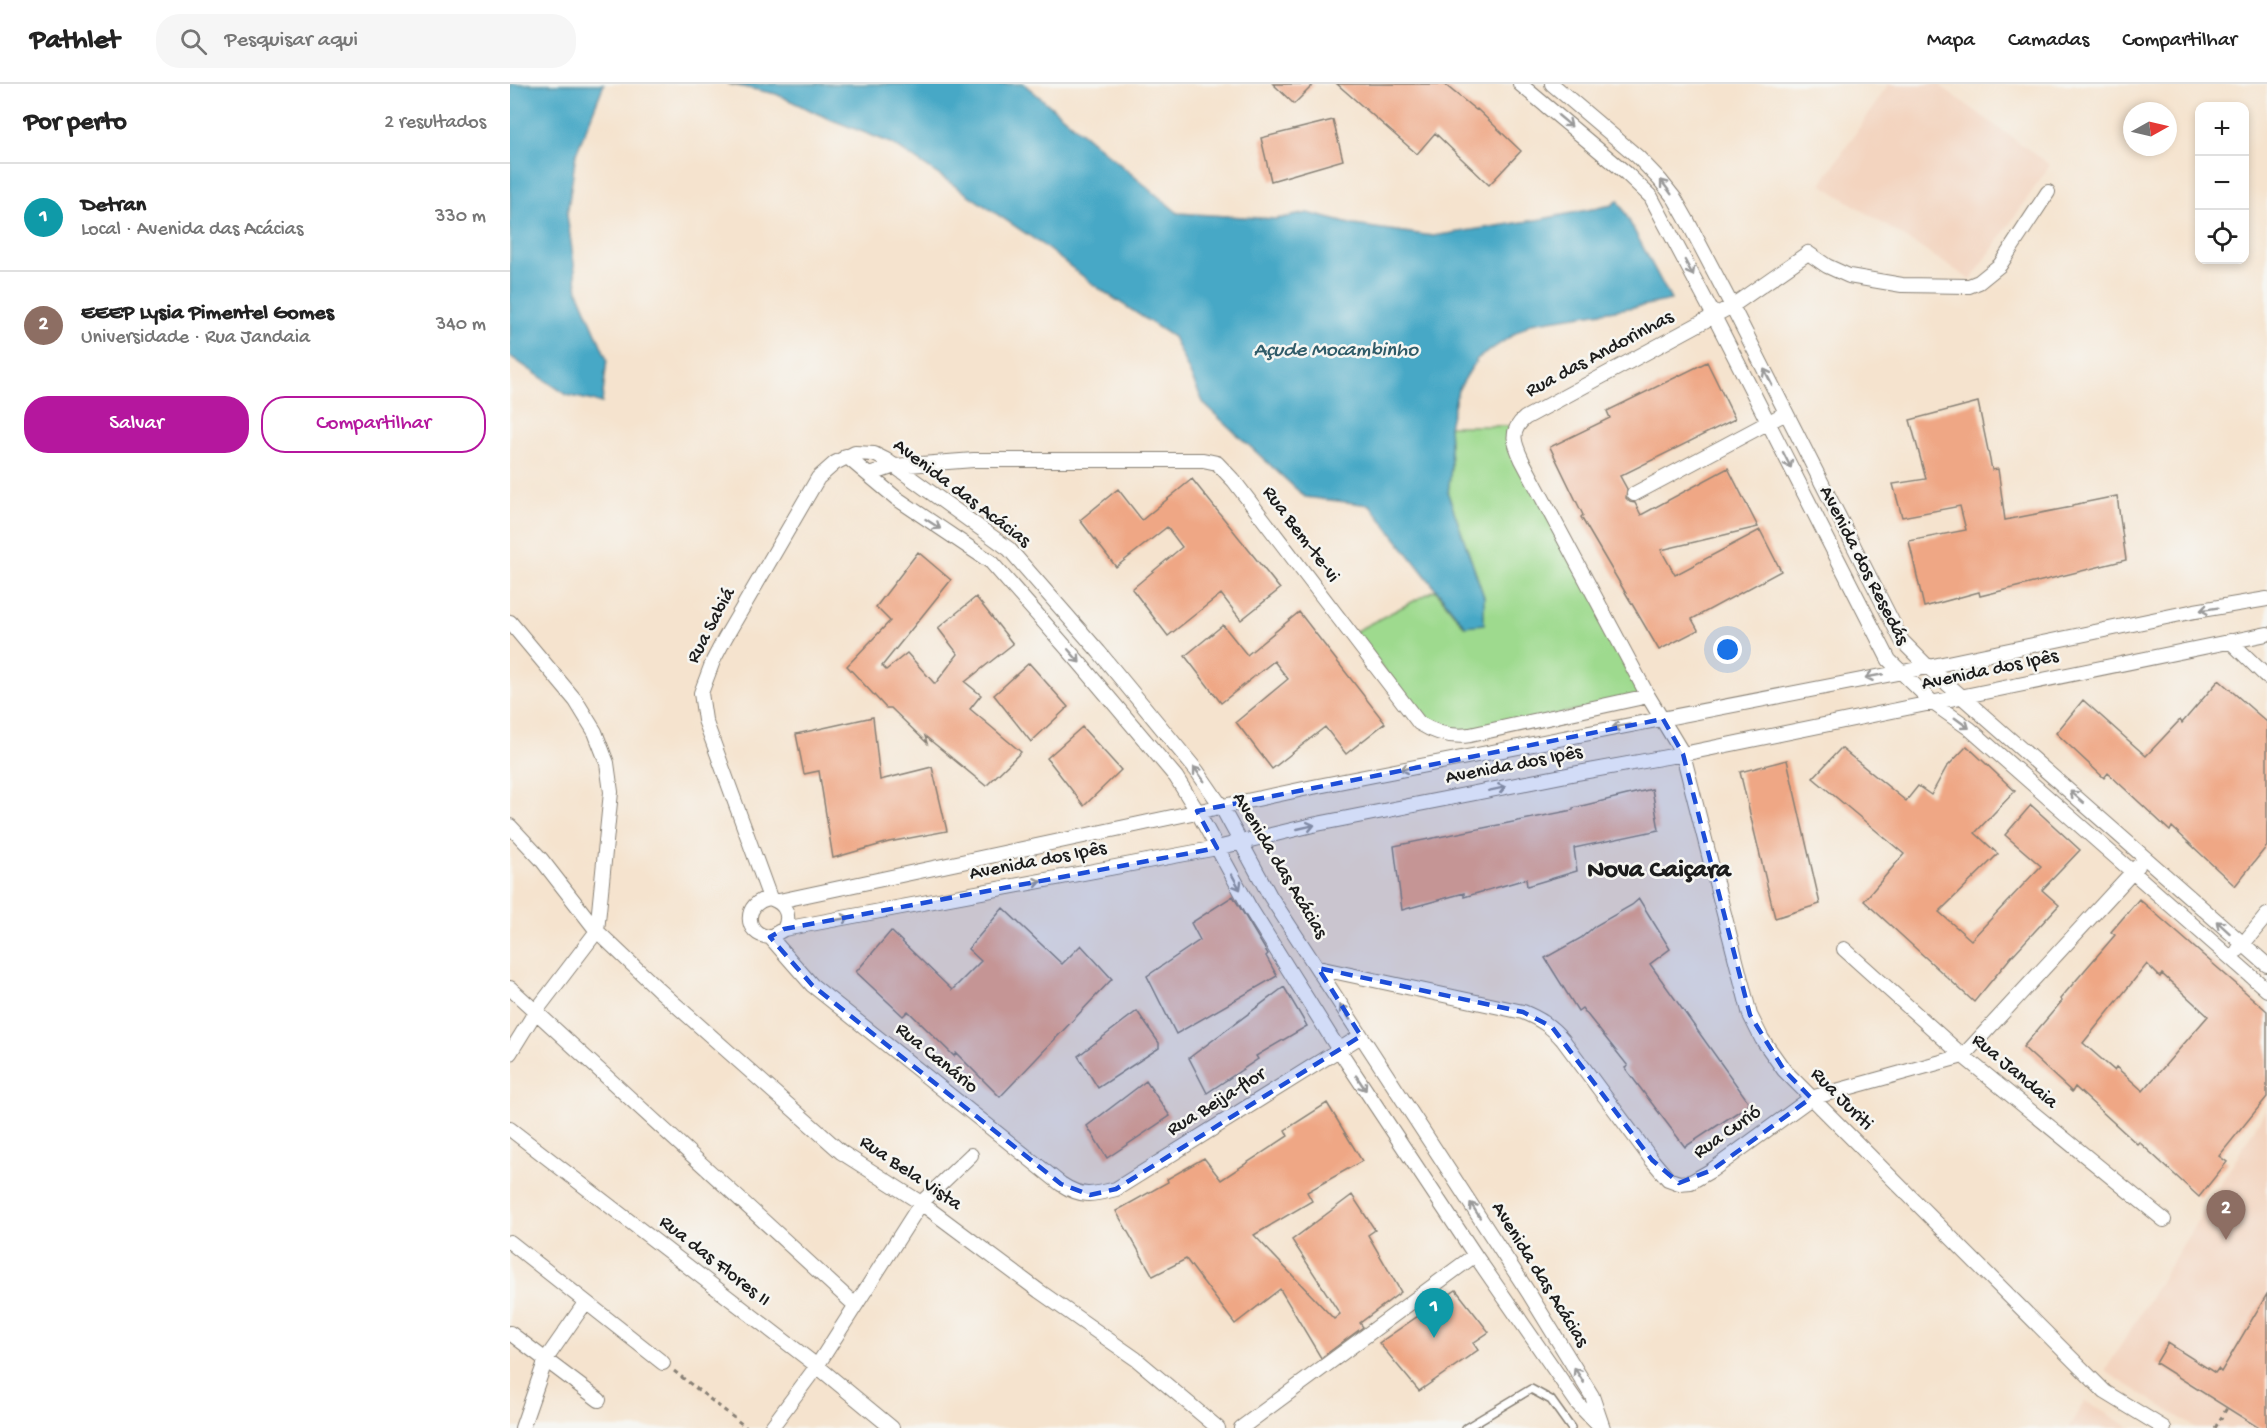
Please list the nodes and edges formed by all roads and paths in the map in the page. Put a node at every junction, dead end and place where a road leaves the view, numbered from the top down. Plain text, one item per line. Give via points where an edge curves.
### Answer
1 (1520, 84) edge
2 (1552, 84) edge
3 (2048, 192) dead end
4 (1732, 306) junction
5 (1714, 316) junction
6 (1786, 413) junction
7 (1768, 424) junction
8 (846, 456) junction
9 (895, 466) junction
10 (877, 483) junction
11 (1634, 494) dead end
12 (2267, 599) edge
13 (510, 622) edge
14 (2267, 634) edge
15 (2230, 641) junction
16 (1928, 667) junction
17 (1901, 671) junction
18 (2267, 677) edge
19 (1648, 696) junction
20 (1963, 696) junction
21 (1933, 703) junction
22 (1663, 718) junction
23 (1683, 754) junction
24 (1221, 806) junction
25 (1197, 811) junction
26 (510, 826) edge
27 (1241, 842) junction
28 (1217, 849) junction
29 (2145, 857) junction
30 (2133, 871) junction
31 (774, 900) junction
32 (2267, 915) edge
33 (784, 929) junction
34 (597, 931) junction
35 (770, 937) junction
36 (2243, 945) junction
37 (1844, 948) dead end
38 (2231, 959) junction
39 (2267, 965) edge
40 (1318, 968) junction
41 (510, 988) edge
42 (2267, 990) edge
43 (536, 1011) junction
44 (1361, 1036) junction
45 (1339, 1050) junction
46 (510, 1053) edge
47 (1963, 1056) junction
48 (1811, 1098) junction
49 (510, 1128) edge
50 (971, 1155) dead end
51 (1090, 1195) joint
52 (921, 1203) junction
53 (2164, 1220) dead end
54 (510, 1242) edge
55 (1475, 1255) junction
56 (585, 1303) junction
57 (855, 1305) junction
58 (510, 1333) edge
59 (546, 1359) junction
60 (663, 1363) joint
61 (817, 1366) junction
62 (599, 1400) dead end
63 (2227, 1408) dead end
64 (522, 1428) edge
65 (747, 1428) edge
66 (771, 1428) edge
67 (891, 1428) edge
68 (1218, 1428) edge
69 (1240, 1428) edge
70 (1466, 1428) edge
71 (1571, 1428) edge
72 (1602, 1428) edge
73 (2164, 1428) edge
74 (2215, 1428) edge

1 -> 5 street, Avenida dos Resedás via 1651,197
4 -> 2 street, Avenida dos Resedás via 1689,222 1660,180
3 - 4 street, Rua das Andorinhas via 2000,265 1969,286 1902,285 1849,276 1808,253
4 - 5 street, Rua das Andorinhas
6 -> 4 street, Avenida dos Resedás
5 - 7 street, Avenida dos Resedás
5 - 19 street, Rua das Andorinhas via 1525,418 1514,435 1522,460
6 - 7 street
6 - 16 street, Avenida dos Resedás via 1902,641
7 - 11 street
7 -> 17 street, Avenida dos Resedás via 1881,647
8 - 9 street, Avenida das Acácias via 874,454
8 - 10 street, Avenida das Acácias
8 - 31 street, Rua Sabiá via 818,478 725,638 701,693 705,720
9 - 10 street, Rua Bem-te-vi
9 - 19 street, Rua Bem-te-vi via 974,460 1217,463 1419,723 1428,729 1449,736 1470,735
24 -> 9 street, Avenida das Acácias via 1175,744 1009,549
10 -> 25 street, Avenida das Acácias via 991,562 1176,777
12 -> 16 street, Avenida dos Ipês
13 - 34 street via 576,701 599,738 607,763 611,792
14 - 15 street, Avenida dos Ipês
15 - 18 street
15 - 20 street, Avenida dos Ipês
16 - 17 street, Avenida dos Ipês
16 - 20 street, Avenida dos Resedás
17 - 21 street, Avenida dos Resedás
17 -> 22 street, Avenida dos Ipês
19 - 22 street, Rua Juriti
20 - 21 street, Avenida dos Ipês
29 -> 20 street, Avenida dos Resedás
21 - 23 street, Avenida dos Ipês
21 -> 30 street, Avenida dos Resedás via 1970,729
22 - 23 street, Rua Juriti
22 -> 24 street, Avenida dos Ipês
27 -> 23 street, Avenida dos Ipês
23 - 48 street, Rua Juriti via 1750,1015 1784,1071
24 - 25 street, Avenida dos Ipês
24 - 27 street, Avenida das Acácias
25 - 28 street, Avenida das Acácias
25 - 31 street, Avenida dos Ipês
26 - 34 street, Rua Bela Vista via 542,859
27 - 28 street, Avenida dos Ipês
27 - 40 street, Avenida das Acácias via 1270,896
33 -> 28 street, Avenida dos Ipês
28 -> 45 street, Avenida das Acácias
29 - 30 street
36 -> 29 street, Avenida dos Resedás
30 - 38 street, Avenida dos Resedás
30 - 47 street
31 - 33 street, Rua Sabiá via 784,906 788,917
31 - 35 street, Avenida dos Ipês via 756,903 749,920 759,934
32 - 36 street
33 - 35 street, Avenida dos Ipês
34 - 43 street
34 - 52 street, Rua Bela Vista via 842,1152
35 - 51 street, Rua Canário via 812,986 1061,1185
36 - 38 street
36 - 39 street, Avenida dos Resedás
37 - 47 street, Rua Jandaia
38 - 42 street, Avenida dos Resedás
44 -> 40 street, Avenida das Acácias
40 - 48 street, Rua Curió via 1523,1012 1541,1020 1563,1040 1668,1179 1679,1183 1691,1182 1712,1170
41 - 43 street
43 - 46 street
43 - 57 street
44 - 45 street, Rua Beija-flor
72 -> 44 street, Avenida das Acácias via 1586,1386
45 - 51 street, Rua Beija-flor via 1116,1189
45 -> 55 street, Avenida das Acácias
47 - 48 street, Rua Curió
47 - 53 street, Rua Jandaia
48 - 73 street, Rua Juriti via 2104,1392
49 - 61 street, Rua das Flores II
50 - 52 street
52 - 57 street
52 - 68 street, Rua Bela Vista via 1136,1359
54 - 56 street
55 - 69 street
55 - 72 street, Avenida das Acácias via 1578,1404
56 - 59 street
56 - 60 street
57 - 61 street
58 - 59 street
59 - 62 street
59 - 64 street
60 - 65 path
61 - 66 street
61 - 67 street, Rua das Flores II
63 - 74 path
70 - 71 lane via 1531,1389 1551,1400

